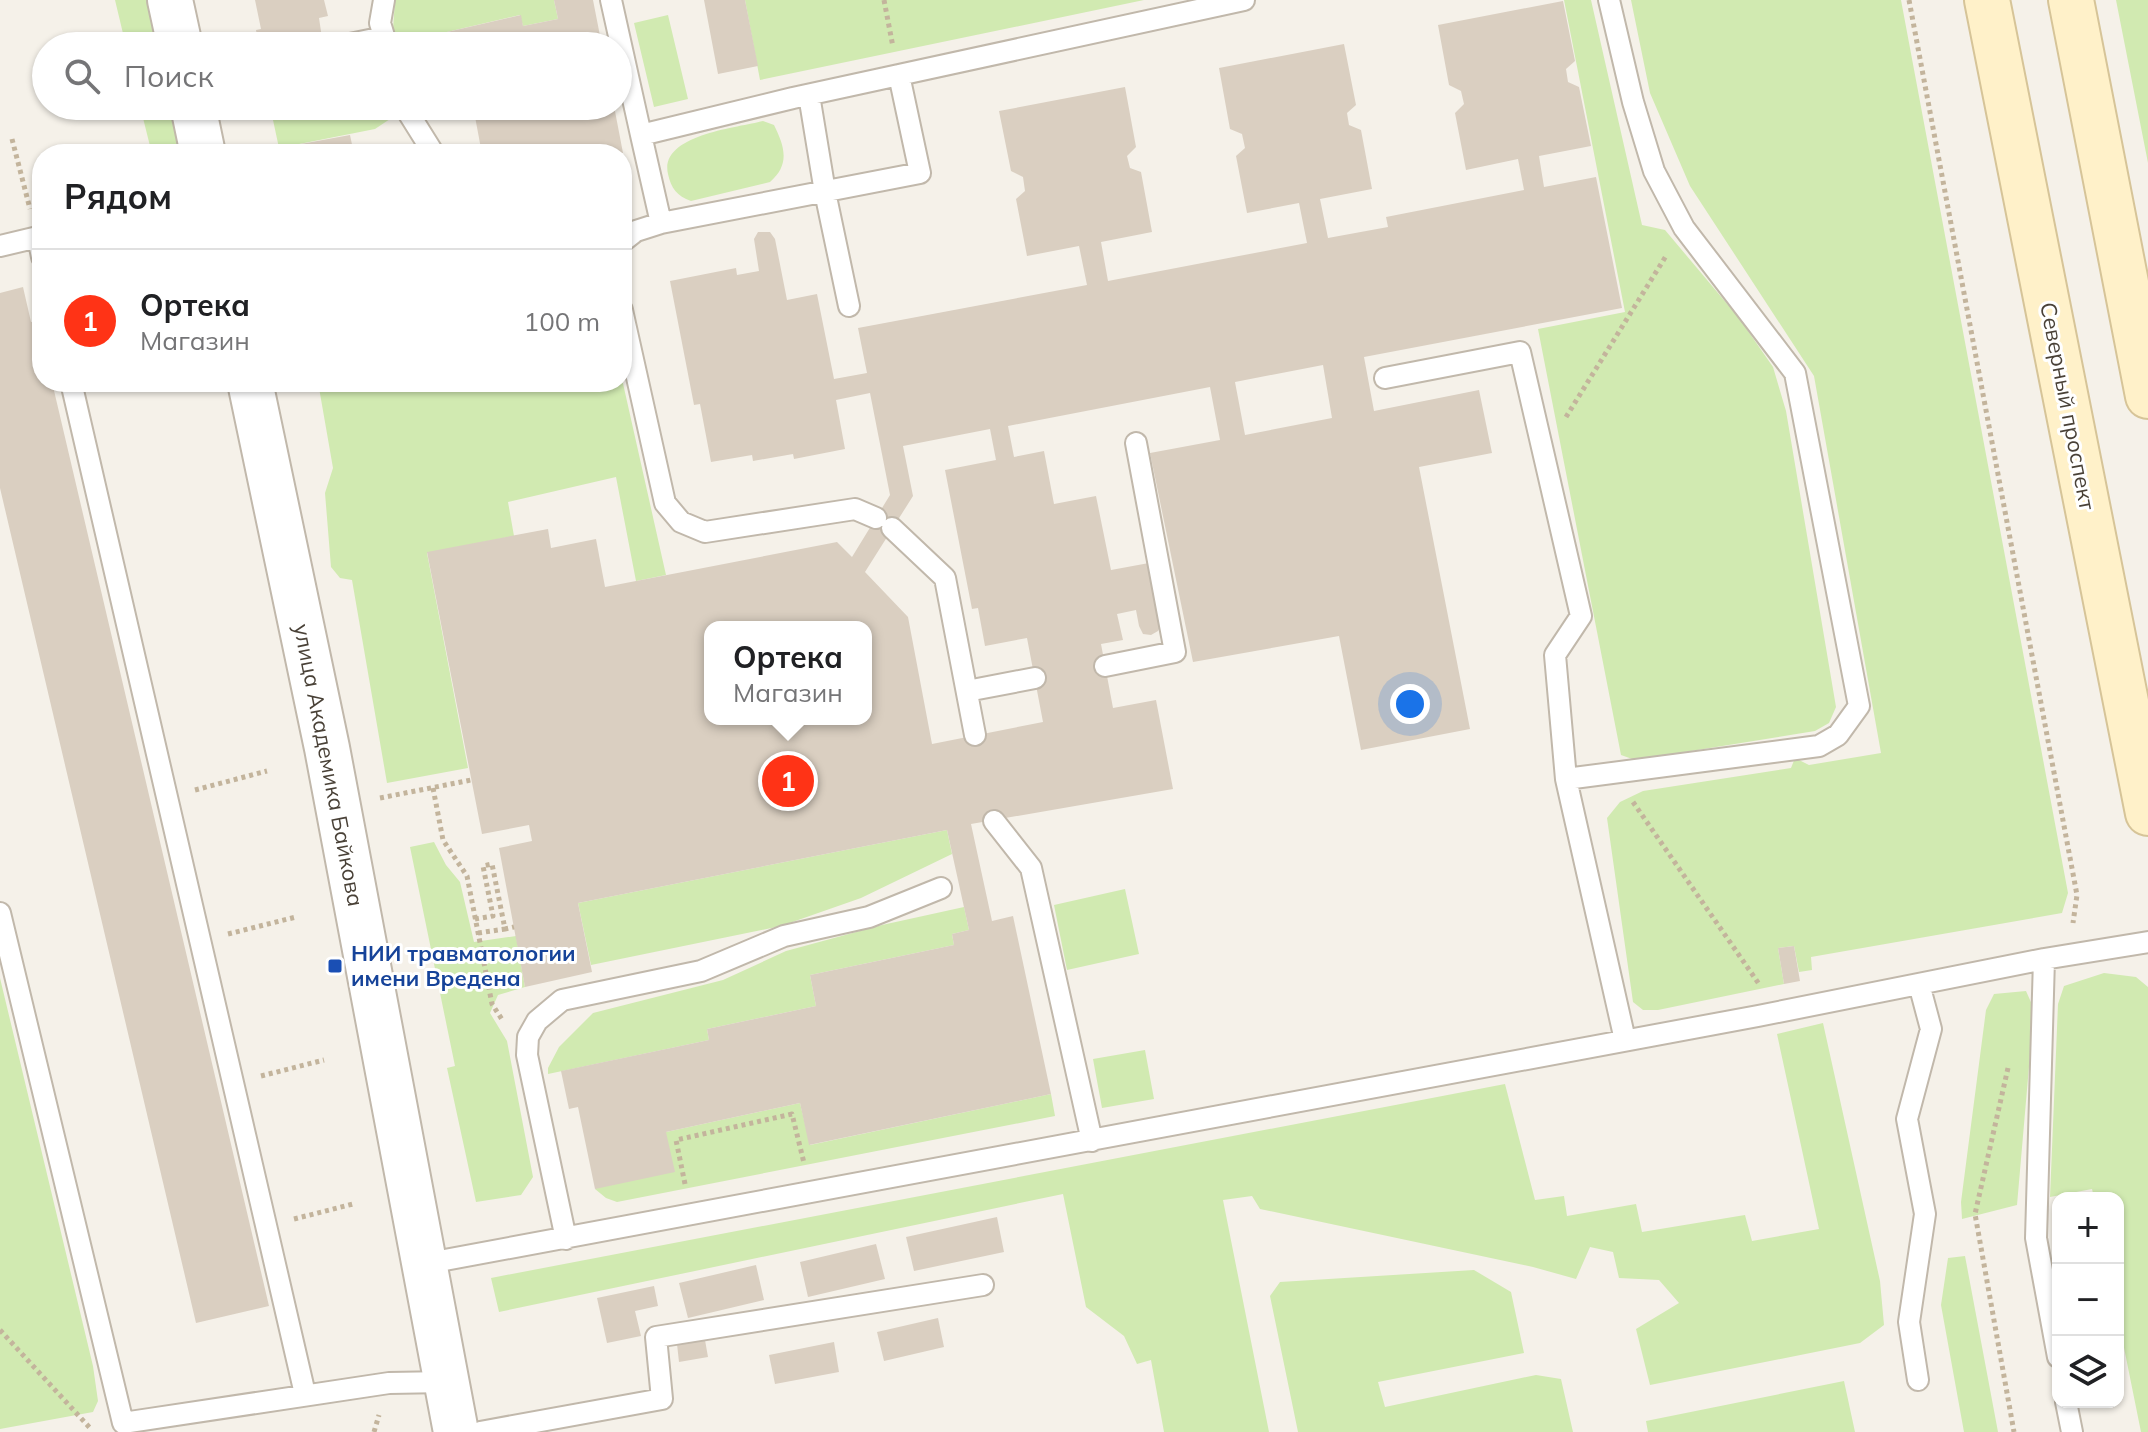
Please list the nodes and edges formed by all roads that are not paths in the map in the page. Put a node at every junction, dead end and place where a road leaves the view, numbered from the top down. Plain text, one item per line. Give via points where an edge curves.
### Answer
1 (170, 0) edge
2 (384, 0) edge
3 (611, 0) edge
4 (1244, 0) edge
5 (1609, 0) edge
6 (1987, 0) edge
7 (2071, 0) edge
8 (177, 32) edge
9 (383, 32) edge
10 (618, 32) edge
11 (899, 75) junction
12 (632, 94) edge
13 (809, 95) junction
14 (196, 120) edge
15 (413, 120) edge
16 (641, 135) junction
17 (201, 144) edge
18 (428, 144) edge
19 (825, 192) junction
20 (661, 223) junction
21 (632, 234) edge
22 (0, 246) edge
23 (32, 247) edge
24 (849, 306) dead end
25 (632, 355) edge
26 (1385, 378) dead end
27 (73, 392) edge
28 (252, 392) edge
29 (2148, 396) edge
30 (1136, 443) dead end
31 (1105, 666) dead end
32 (1035, 678) dead end
33 (967, 691) junction
34 (975, 735) dead end
35 (1566, 779) junction
36 (2148, 813) edge
37 (994, 821) dead end
38 (941, 888) dead end
39 (0, 913) edge
40 (2148, 942) edge
41 (2044, 959) junction
42 (1919, 984) junction
43 (1625, 1040) junction
44 (1092, 1141) junction
45 (566, 1239) junction
46 (423, 1264) junction
47 (983, 1285) dead end
48 (2054, 1336) edge
49 (1918, 1380) dead end
50 (446, 1382) junction
51 (305, 1394) junction
52 (2067, 1408) edge
53 (172, 1424) edge
54 (456, 1432) edge
55 (480, 1432) edge
56 (2072, 1432) edge

1 - 8 street
2 - 9 lane
3 - 10 lane
4 - 11 lane
5 - 35 lane via 1654,171 1684,228 1795,373 1859,706 1838,735 1819,746
6 - 36 main road, Северный проспект
7 - 29 main road
11 - 13 lane
11 - 19 lane via 920,173
12 - 16 lane
13 - 16 lane
13 - 19 lane
14 - 17 street
15 - 18 lane
16 - 20 lane
19 - 20 lane
19 - 24 lane
20 - 21 lane
22 - 23 lane
25 - 33 lane via 665,503 681,522 705,532 855,509 884,523 945,578
26 - 35 lane via 1520,352 1581,616 1555,655
27 - 51 lane
28 - 46 street, улица Академика Байкова via 327,748
30 - 31 lane via 1175,652
32 - 33 lane
33 - 34 lane
35 - 43 lane
37 - 44 lane via 1031,868
38 - 45 lane via 869,917 784,936 701,971 562,1000 537,1021 528,1037 527,1055
39 - 53 lane via 123,1423
40 - 41 lane
41 - 42 lane
41 - 48 lane via 2036,1238
42 - 43 lane
42 - 49 lane via 1931,1029 1907,1119 1925,1214 1909,1322
43 - 44 lane
44 - 45 lane
45 - 46 lane
46 - 50 street, улица Академика Байкова
47 - 55 lane via 656,1337 662,1399
50 - 51 lane
50 - 54 street, улица Академика Байкова
51 - 53 lane
52 - 56 lane

